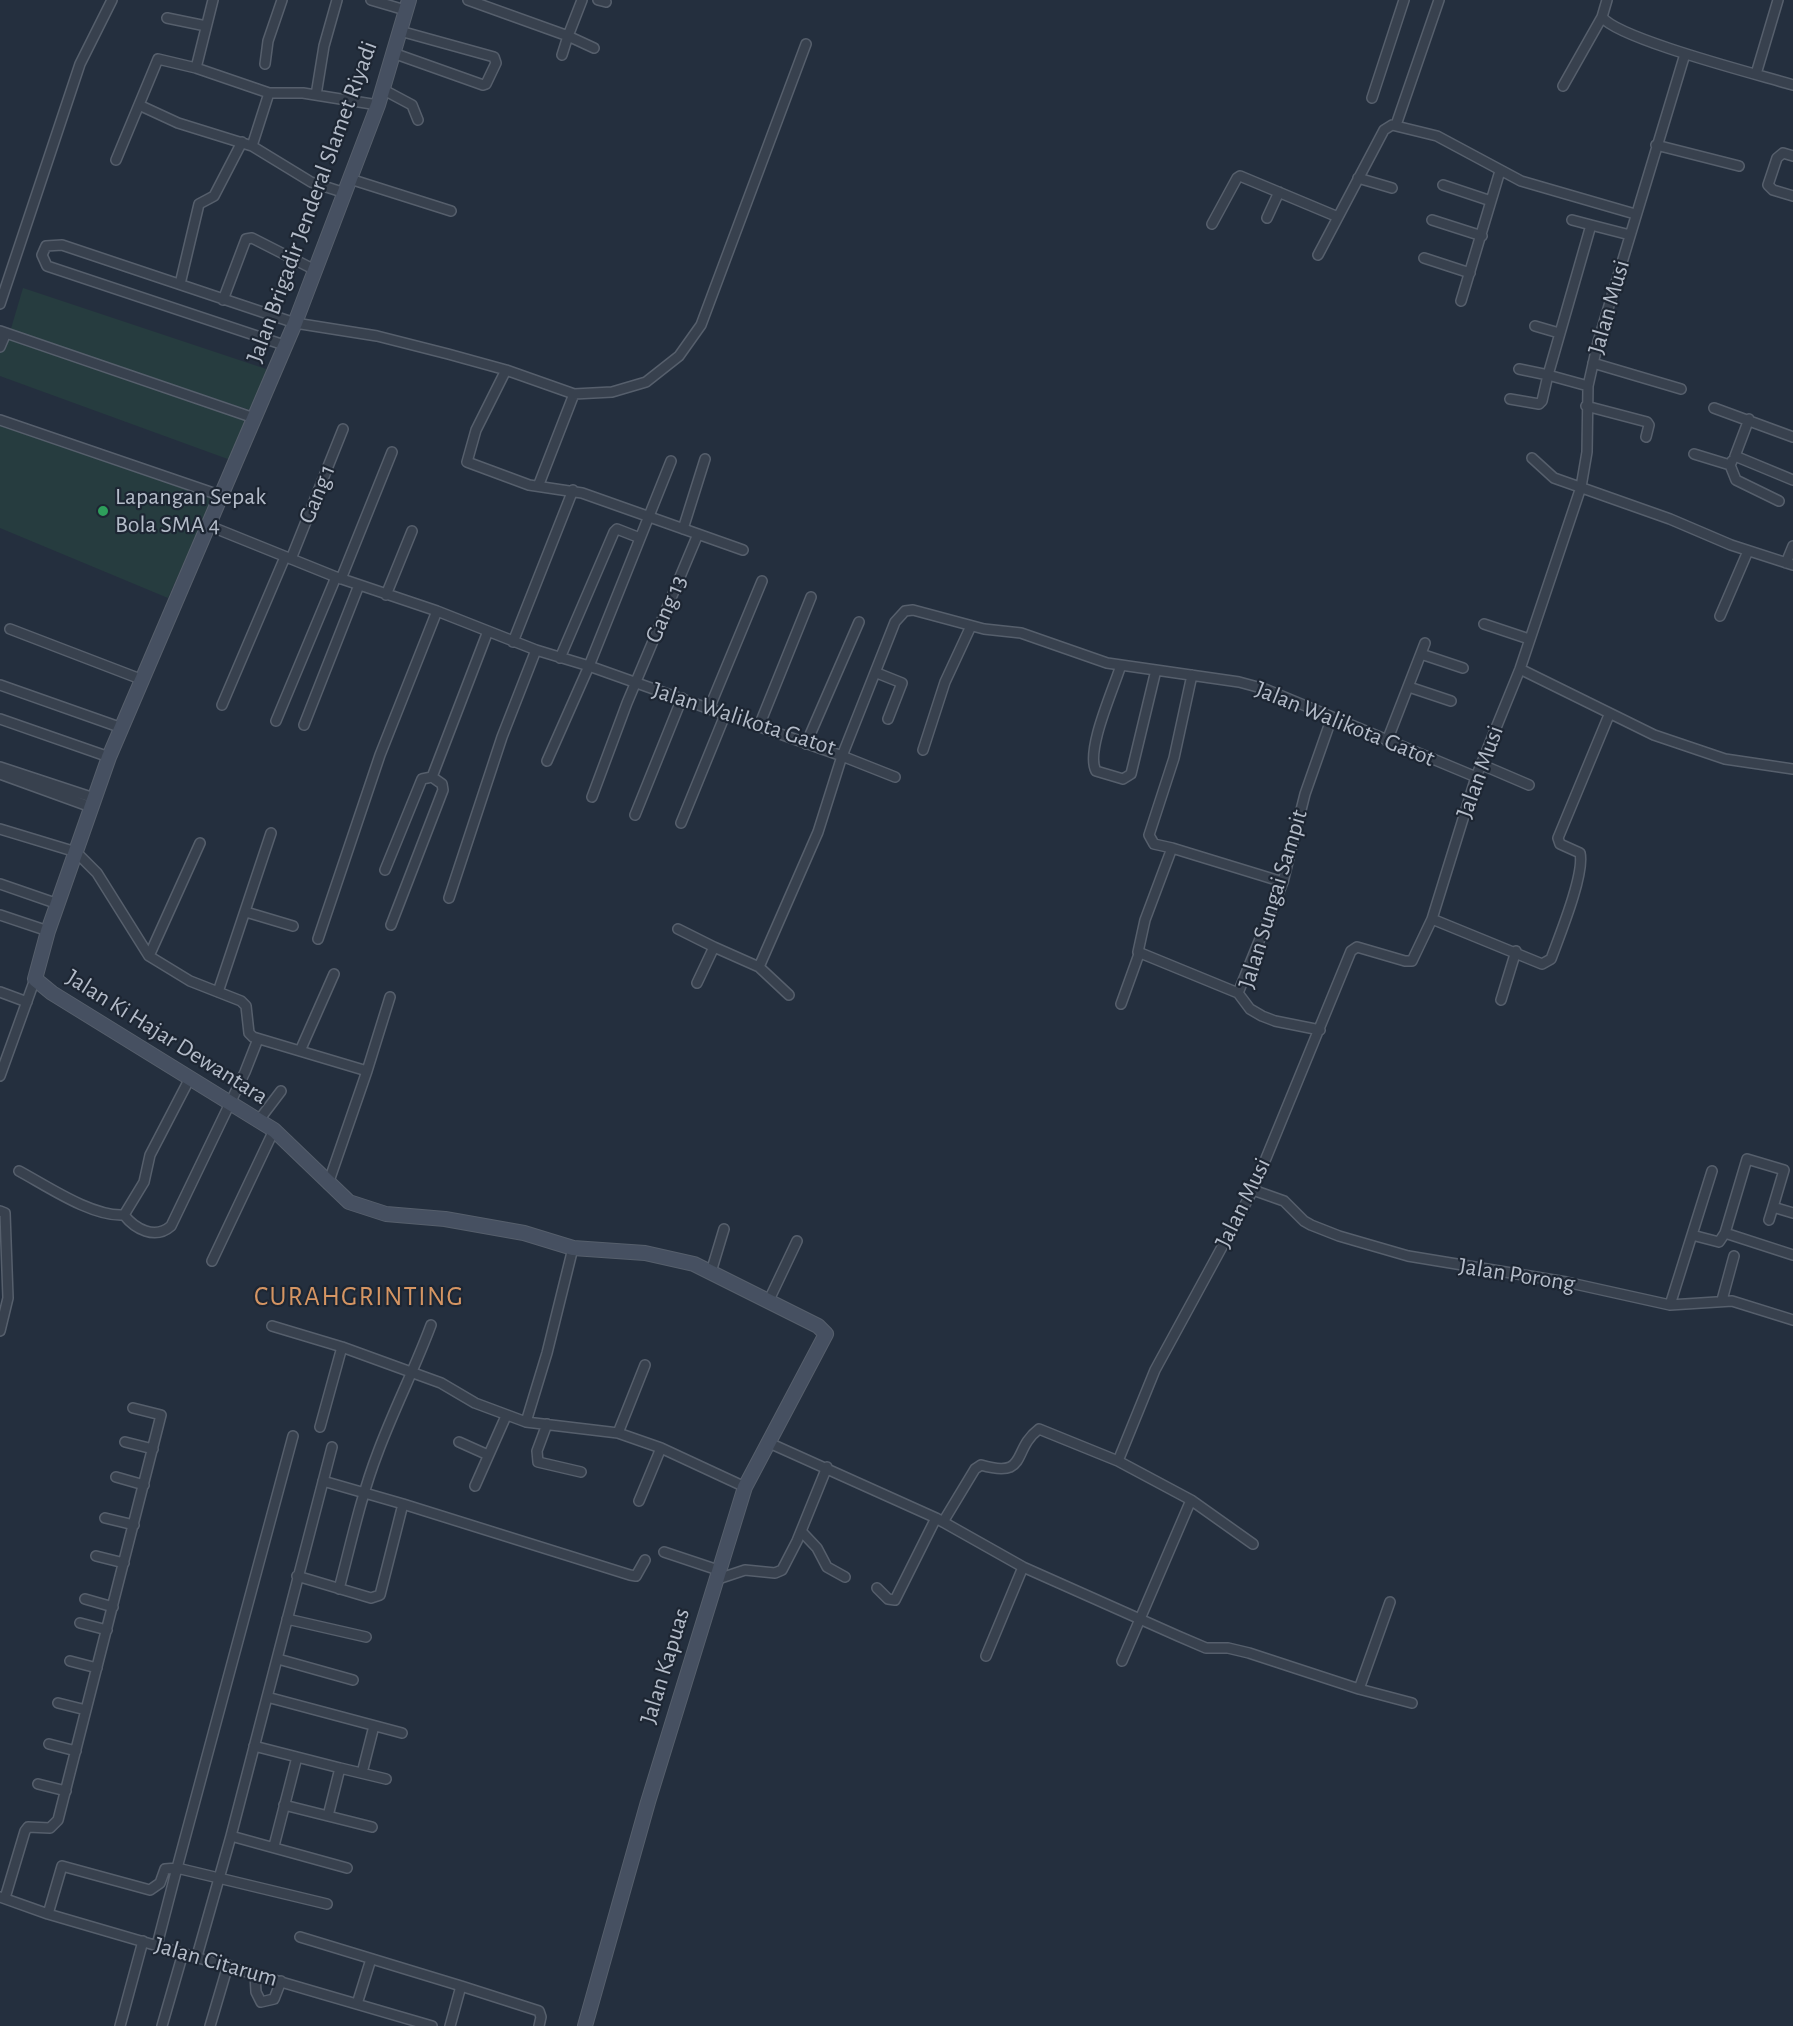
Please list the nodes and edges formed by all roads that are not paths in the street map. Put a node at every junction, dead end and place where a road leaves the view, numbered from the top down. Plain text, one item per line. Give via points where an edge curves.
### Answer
1 (112, 0) edge
2 (213, 0) edge
3 (282, 0) edge
4 (337, 0) edge
5 (371, 0) edge
6 (468, 0) edge
7 (582, 0) edge
8 (1404, 0) edge
9 (1439, 0) edge
10 (1607, 0) edge
11 (1779, 0) edge
12 (407, 5) edge
13 (1602, 17) junction
14 (167, 18) dead end
15 (206, 26) junction
16 (400, 31) junction
17 (568, 36) junction
18 (806, 44) dead end
19 (594, 48) dead end
20 (393, 53) junction
21 (1685, 54) junction
22 (562, 55) dead end
23 (265, 64) dead end
24 (196, 68) junction
25 (1756, 74) junction
26 (1793, 85) edge
27 (1563, 86) dead end
28 (382, 88) junction
29 (270, 93) junction
30 (316, 95) junction
31 (1372, 98) dead end
32 (139, 105) junction
33 (378, 105) junction
34 (418, 120) dead end
35 (1396, 125) junction
36 (247, 144) junction
37 (1656, 145) junction
38 (1793, 156) edge
39 (116, 160) dead end
40 (1739, 166) dead end
41 (1500, 171) junction
42 (1359, 178) junction
43 (350, 179) junction
44 (1443, 185) dead end
45 (1392, 188) dead end
46 (1279, 192) junction
47 (345, 193) junction
48 (1793, 196) edge
49 (1491, 201) junction
50 (451, 212) dead end
51 (1635, 214) junction
52 (1338, 217) junction
53 (1267, 218) dead end
54 (1432, 220) dead end
55 (1572, 220) dead end
56 (1212, 224) dead end
57 (1591, 225) junction
58 (1482, 236) junction
59 (1630, 236) junction
60 (1318, 255) dead end
61 (1424, 258) dead end
62 (315, 270) junction
63 (1470, 273) junction
64 (180, 284) junction
65 (223, 300) junction
66 (1461, 301) dead end
67 (0, 304) edge
68 (295, 323) junction
69 (1535, 326) dead end
70 (4, 333) edge
71 (1559, 333) junction
72 (284, 345) junction
73 (0, 347) edge
74 (1593, 363) junction
75 (1519, 369) dead end
76 (506, 370) junction
77 (1548, 375) junction
78 (1588, 386) junction
79 (1682, 389) dead end
80 (574, 394) junction
81 (1510, 399) dead end
82 (1586, 406) junction
83 (1714, 408) dead end
84 (254, 418) junction
85 (1749, 419) junction
86 (0, 420) edge
87 (343, 429) dead end
88 (1646, 437) dead end
89 (1793, 437) edge
90 (392, 452) dead end
91 (1694, 454) dead end
92 (1532, 458) dead end
93 (705, 459) dead end
94 (670, 460) dead end
95 (1732, 460) junction
96 (1793, 480) edge
97 (539, 484) junction
98 (1581, 487) junction
99 (573, 490) junction
100 (222, 496) junction
101 (1779, 501) dead end
102 (647, 516) junction
103 (207, 525) junction
104 (683, 529) junction
105 (412, 531) dead end
106 (698, 534) junction
107 (640, 538) junction
108 (1793, 546) edge
109 (743, 550) dead end
110 (1748, 551) junction
111 (288, 558) junction
112 (1790, 564) edge
113 (338, 578) junction
114 (762, 581) dead end
115 (359, 585) junction
116 (386, 595) junction
117 (811, 597) dead end
118 (437, 610) junction
119 (1720, 616) dead end
120 (859, 622) dead end
121 (1484, 624) dead end
122 (971, 626) junction
123 (9, 629) dead end
124 (488, 631) junction
125 (1529, 639) junction
126 (513, 642) junction
127 (1425, 643) dead end
128 (536, 650) junction
129 (1421, 654) junction
130 (560, 658) junction
131 (1121, 665) junction
132 (589, 666) junction
133 (1463, 668) dead end
134 (1520, 669) junction
135 (1156, 670) junction
136 (877, 673) junction
137 (1192, 675) junction
138 (143, 680) junction
139 (635, 683) junction
140 (0, 685) edge
141 (1408, 687) junction
142 (682, 698) junction
143 (1451, 701) dead end
144 (222, 705) dead end
145 (709, 709) junction
146 (725, 715) junction
147 (1609, 715) junction
148 (1332, 717) junction
149 (0, 719) edge
150 (888, 719) dead end
151 (276, 721) dead end
152 (304, 725) dead end
153 (759, 726) junction
154 (122, 728) junction
155 (1387, 741) junction
156 (806, 744) junction
157 (923, 750) dead end
158 (842, 756) junction
159 (110, 757) junction
160 (547, 761) dead end
161 (1480, 764) junction
162 (0, 767) edge
163 (1793, 769) edge
164 (0, 774) edge
165 (432, 777) junction
166 (895, 777) dead end
167 (1476, 777) junction
168 (34, 781) junction
169 (1529, 785) dead end
170 (592, 797) dead end
171 (93, 803) junction
172 (635, 815) dead end
173 (681, 823) dead end
174 (0, 829) edge
175 (271, 833) dead end
176 (200, 843) dead end
177 (1172, 848) junction
178 (76, 852) junction
179 (385, 870) dead end
180 (1283, 882) junction
181 (0, 884) edge
182 (449, 898) dead end
183 (58, 904) junction
184 (246, 912) junction
185 (0, 915) edge
186 (1432, 919) junction
187 (391, 925) dead end
188 (294, 926) dead end
189 (678, 928) dead end
190 (48, 931) junction
191 (318, 939) dead end
192 (714, 947) junction
193 (1516, 951) junction
194 (1139, 954) junction
195 (149, 956) junction
196 (759, 967) junction
197 (334, 974) dead end
198 (35, 979) junction
199 (697, 983) dead end
200 (0, 992) edge
201 (218, 992) junction
202 (1239, 993) junction
203 (789, 995) dead end
204 (390, 997) dead end
205 (1501, 1000) dead end
206 (27, 1002) junction
207 (1121, 1004) dead end
208 (1320, 1030) junction
209 (258, 1039) junction
210 (300, 1051) junction
211 (367, 1071) junction
212 (0, 1076) edge
213 (190, 1078) junction
214 (281, 1091) dead end
215 (231, 1101) junction
216 (260, 1120) junction
217 (274, 1130) junction
218 (19, 1171) dead end
219 (1712, 1171) dead end
220 (1789, 1171) edge
221 (328, 1184) junction
222 (1253, 1190) junction
223 (1773, 1207) junction
224 (0, 1211) edge
225 (1793, 1213) edge
226 (123, 1215) junction
227 (1769, 1220) dead end
228 (724, 1229) dead end
229 (1725, 1233) junction
230 (1692, 1235) junction
231 (797, 1241) dead end
232 (573, 1248) junction
233 (1793, 1255) edge
234 (1734, 1256) dead end
235 (212, 1261) dead end
236 (711, 1272) junction
237 (769, 1300) junction
238 (1722, 1300) junction
239 (1671, 1305) junction
240 (1793, 1320) edge
241 (431, 1325) dead end
242 (272, 1326) dead end
243 (0, 1331) edge
244 (826, 1334) joint
245 (342, 1347) junction
246 (645, 1365) dead end
247 (414, 1373) junction
248 (133, 1408) dead end
249 (506, 1416) junction
250 (526, 1422) junction
251 (547, 1424) junction
252 (320, 1427) dead end
253 (618, 1433) junction
254 (293, 1436) dead end
255 (125, 1442) dead end
256 (459, 1442) dead end
257 (771, 1444) junction
258 (332, 1447) dead end
259 (661, 1448) junction
260 (153, 1449) junction
261 (488, 1455) junction
262 (1118, 1461) junction
263 (827, 1467) junction
264 (581, 1472) dead end
265 (116, 1477) dead end
266 (322, 1481) junction
267 (144, 1485) junction
268 (475, 1486) dead end
269 (745, 1487) junction
270 (364, 1492) junction
271 (1191, 1500) junction
272 (639, 1501) dead end
273 (403, 1504) junction
274 (105, 1518) dead end
275 (939, 1520) junction
276 (134, 1525) junction
277 (801, 1531) junction
278 (1253, 1544) dead end
279 (664, 1552) dead end
280 (96, 1556) dead end
281 (645, 1560) dead end
282 (124, 1563) junction
283 (1023, 1567) junction
284 (721, 1575) junction
285 (297, 1576) junction
286 (845, 1577) dead end
287 (339, 1588) junction
288 (877, 1588) dead end
289 (85, 1599) dead end
290 (1390, 1602) dead end
291 (113, 1606) junction
292 (287, 1619) junction
293 (1139, 1619) junction
294 (80, 1623) dead end
295 (107, 1630) junction
296 (366, 1637) dead end
297 (986, 1656) dead end
298 (278, 1659) junction
299 (70, 1661) dead end
300 (1122, 1661) dead end
301 (97, 1668) junction
302 (353, 1680) dead end
303 (1359, 1689) junction
304 (267, 1697) junction
305 (58, 1703) dead end
306 (1412, 1703) dead end
307 (86, 1710) junction
308 (374, 1726) junction
309 (402, 1733) dead end
310 (49, 1744) dead end
311 (254, 1746) junction
312 (76, 1750) junction
313 (297, 1757) junction
314 (340, 1768) junction
315 (362, 1773) junction
316 (386, 1779) dead end
317 (38, 1784) dead end
318 (66, 1791) junction
319 (284, 1805) junction
320 (328, 1816) junction
321 (372, 1827) dead end
322 (231, 1836) junction
323 (274, 1846) junction
324 (177, 1868) junction
325 (347, 1868) dead end
326 (219, 1876) junction
327 (2, 1898) edge
328 (327, 1904) dead end
329 (48, 1914) junction
330 (300, 1937) dead end
331 (143, 1941) junction
332 (157, 1945) junction
333 (183, 1953) junction
334 (197, 1956) junction
335 (371, 1959) junction
336 (228, 1965) junction
337 (255, 1974) junction
338 (280, 1981) junction
339 (461, 1986) junction
340 (357, 2004) junction
341 (120, 2026) edge
342 (162, 2026) edge
343 (210, 2026) edge
344 (432, 2026) edge
345 (450, 2026) edge
346 (539, 2026) edge
347 (585, 2026) edge

1 - 67 street via 80,64
2 - 15 street
3 - 23 street via 268,41
4 - 30 street
5 - 12 street
6 - 17 street
7 - 17 street
8 - 31 street
9 - 35 street
10 - 13 street
11 - 25 street
12 - 16 main road, Jalan Brigadir Jenderal Slamet Riyadi
13 - 21 street via 1612,26
13 - 27 street
14 - 15 street
15 - 24 street
16 - 20 main road, Jalan Brigadir Jenderal Slamet Riyadi
16 - 20 street via 494,57 496,63 483,86
17 - 19 street
17 - 22 street
18 - 80 street via 701,325 679,356 646,382 612,392
20 - 28 main road, Jalan Brigadir Jenderal Slamet Riyadi
21 - 25 street
21 - 37 street, Jalan Musi
24 - 29 street
24 - 32 street via 158,59
25 - 26 street
28 - 33 main road, Jalan Brigadir Jenderal Slamet Riyadi
28 - 34 street via 412,105
29 - 30 street
29 - 36 street
30 - 33 street
32 - 36 street via 178,123
32 - 39 street
33 - 43 main road, Jalan Brigadir Jenderal Slamet Riyadi
35 - 41 street via 1437,136
35 - 42 street via 1384,130
36 - 47 street via 311,182
36 - 64 street via 214,196 199,204
37 - 40 street
37 - 51 street, Jalan Musi
38 - 48 street via 1780,155 1768,185
41 - 49 street
41 - 51 street via 1521,181
42 - 45 street
42 - 52 street
43 - 47 main road, Jalan Brigadir Jenderal Slamet Riyadi
43 - 50 street
44 - 49 street
46 - 52 street
46 - 53 street
46 - 56 street via 1244,177 1237,178
47 - 62 main road, Jalan Brigadir Jenderal Slamet Riyadi
49 - 58 street
51 - 59 street, Jalan Musi
52 - 60 street
54 - 58 street
55 - 57 street
57 - 59 street
57 - 71 street
58 - 63 street
59 - 74 street, Jalan Musi
61 - 63 street
62 - 65 street via 252,238 246,239
62 - 68 main road, Jalan Brigadir Jenderal Slamet Riyadi
63 - 66 street
64 - 65 street
64 - 72 street via 62,245 46,246 42,255 47,266
65 - 68 street
68 - 72 main road, Jalan Brigadir Jenderal Slamet Riyadi
68 - 76 street via 377,336
69 - 71 street
70 - 73 street
70 - 84 street
71 - 77 street
72 - 84 main road, Jalan Brigadir Jenderal Slamet Riyadi
74 - 78 street, Jalan Musi
74 - 79 street
75 - 77 street
76 - 80 street
76 - 97 street via 476,430 467,462 529,485
77 - 78 street
77 - 81 street via 1541,404
78 - 82 street, Jalan Musi
80 - 97 street
82 - 88 street via 1647,422
82 - 98 street, Jalan Musi via 1587,452
83 - 85 street
84 - 100 main road, Jalan Ki Hajar Dewantara
85 - 89 street
85 - 95 street
86 - 100 street
87 - 111 street, Gang 1
90 - 113 street
91 - 95 street
92 - 98 street via 1554,478
93 - 104 street
94 - 102 street
95 - 96 street
95 - 101 street via 1736,480
97 - 99 street
98 - 110 street
98 - 125 street, Jalan Musi
99 - 102 street
99 - 126 street
100 - 103 main road, Jalan Ki Hajar Dewantara
102 - 104 street
102 - 107 street
103 - 111 street, Jalan Walikota Gatot
103 - 138 main road, Jalan Ki Hajar Dewantara
104 - 106 street
105 - 116 street
106 - 109 street
106 - 139 street, Gang 13
107 - 130 street via 618,529 614,532
107 - 132 street
108 - 112 street
110 - 112 street
110 - 119 street
111 - 113 street, Jalan Walikota Gatot
111 - 144 street, Gang 1
113 - 115 street, Jalan Walikota Gatot
113 - 151 street
114 - 145 street
115 - 116 street, Jalan Walikota Gatot
115 - 152 street
116 - 118 street, Jalan Walikota Gatot
117 - 153 street
118 - 124 street, Jalan Walikota Gatot
118 - 191 street via 380,755
120 - 156 street
121 - 125 street
122 - 131 street, Jalan Walikota Gatot via 1021,633 1089,659
122 - 136 street, Jalan Walikota Gatot via 905,611 895,621
122 - 157 street via 945,682
123 - 138 street
124 - 126 street, Jalan Walikota Gatot
124 - 165 street
125 - 134 street, Jalan Musi
126 - 128 street, Jalan Walikota Gatot
127 - 129 street
128 - 130 street, Jalan Walikota Gatot
128 - 182 street via 502,737
129 - 133 street
129 - 141 street
130 - 132 street, Jalan Walikota Gatot
131 - 135 street, Jalan Walikota Gatot
131 - 135 street via 1092,765 1095,771 1123,779 1131,774
132 - 139 street, Jalan Walikota Gatot
132 - 160 street
134 - 147 street
134 - 161 street, Jalan Musi
135 - 137 street, Jalan Walikota Gatot
136 - 150 street via 902,683
136 - 158 street, Jalan Walikota Gatot
137 - 148 street, Jalan Walikota Gatot via 1265,689
137 - 177 street via 1174,758 1149,835 1154,844
138 - 154 main road, Jalan Ki Hajar Dewantara
139 - 142 street, Jalan Walikota Gatot
139 - 170 street, Gang 13
140 - 154 street
141 - 143 street
141 - 155 street
142 - 145 street, Jalan Walikota Gatot
142 - 172 street
145 - 146 street, Jalan Walikota Gatot
146 - 153 street, Jalan Walikota Gatot
146 - 173 street
147 - 163 street via 1725,759
147 - 193 street via 1558,838 1560,844 1580,853 1581,858 1551,959 1542,964
148 - 155 street, Jalan Walikota Gatot
148 - 180 street, Jalan Sungai Sampit via 1305,794
149 - 159 street
153 - 156 street, Jalan Walikota Gatot
154 - 159 main road, Jalan Ki Hajar Dewantara
155 - 167 street, Jalan Walikota Gatot
156 - 158 street, Jalan Walikota Gatot
158 - 166 street
158 - 196 street via 819,832
159 - 171 main road, Jalan Ki Hajar Dewantara
161 - 167 street, Jalan Musi
161 - 169 street
162 - 168 street
164 - 168 street
165 - 179 street via 422,779
165 - 187 street via 442,784 443,790
167 - 186 street, Jalan Musi
168 - 171 street
171 - 178 main road, Jalan Ki Hajar Dewantara
174 - 178 street
175 - 184 street
176 - 195 street
177 - 180 street
177 - 194 street via 1145,920
178 - 183 main road, Jalan Ki Hajar Dewantara
178 - 195 street via 97,873
180 - 202 street, Jalan Sungai Sampit
181 - 183 street
183 - 190 main road, Jalan Ki Hajar Dewantara
184 - 188 street
184 - 201 street
185 - 190 street
186 - 193 street
186 - 208 street, Jalan Musi via 1412,961 1357,947 1351,951
189 - 192 street
190 - 198 main road, Jalan Ki Hajar Dewantara
192 - 196 street
192 - 199 street
193 - 205 street
194 - 202 street
194 - 207 street
195 - 201 street via 190,981
196 - 203 street
197 - 210 street
198 - 206 street
198 - 213 main road, Jalan Ki Hajar Dewantara
200 - 206 street
201 - 209 street via 246,1006 249,1033
202 - 208 street, Jalan Sungai Sampit via 1250,1009 1262,1016
204 - 211 street
206 - 212 street
208 - 222 street, Jalan Musi
209 - 210 street
209 - 215 street
210 - 211 street
211 - 221 street
213 - 215 main road, Jalan Ki Hajar Dewantara
213 - 226 street via 150,1155 144,1182
214 - 216 street
215 - 216 main road, Jalan Ki Hajar Dewantara
215 - 226 street via 171,1226 148,1232 132,1225
216 - 217 main road, Jalan Ki Hajar Dewantara
217 - 221 main road, Jalan Ki Hajar Dewantara
217 - 235 street
218 - 226 street via 91,1209
219 - 230 street
220 - 223 street
220 - 229 street via 1746,1160
221 - 232 main road, Jalan Ki Hajar Dewantara via 349,1202 376,1211 506,1229
222 - 239 street, Jalan Porong via 1284,1201 1311,1225 1372,1246 1431,1261 1566,1282
222 - 262 street, Jalan Musi via 1155,1370
223 - 225 street
223 - 227 street
224 - 243 street via 6,1218 8,1284
228 - 236 street
229 - 230 street via 1719,1242
229 - 233 street
230 - 239 street
231 - 237 street
232 - 236 main road, Jalan Ki Hajar Dewantara via 645,1253
232 - 250 street via 548,1353
234 - 238 street
236 - 237 main road, Jalan Ki Hajar Dewantara
237 - 244 main road, Jalan Ki Hajar Dewantara
238 - 239 street, Jalan Porong
238 - 240 street, Jalan Porong
241 - 247 street
242 - 245 street
244 - 257 main road, Jalan Kapuas
245 - 247 street
245 - 252 street
246 - 253 street
247 - 249 street
247 - 270 street
248 - 260 street via 161,1415
249 - 250 street
249 - 261 street
250 - 251 street
251 - 253 street
251 - 264 street via 537,1451 538,1462
253 - 259 street
254 - 324 street
255 - 260 street
256 - 261 street
257 - 263 street
257 - 269 main road, Jalan Kapuas
258 - 266 street
259 - 269 street
259 - 272 street
260 - 267 street
261 - 268 street
262 - 271 street
262 - 275 street via 1039,1429 1013,1467 1004,1470 981,1465 975,1469
263 - 275 street
263 - 277 street
265 - 267 street
266 - 270 street
266 - 285 street
267 - 276 street
269 - 284 main road, Jalan Kapuas
270 - 273 street
270 - 287 street
271 - 278 street
271 - 293 street
273 - 281 street via 630,1575 636,1576
273 - 287 street via 380,1594 371,1598
274 - 276 street
275 - 283 street
275 - 288 street via 895,1600 888,1599
276 - 282 street
277 - 284 street via 782,1570 745,1570
277 - 286 street via 813,1542 827,1567
279 - 284 street
280 - 282 street
282 - 291 street
283 - 293 street
283 - 297 street
284 - 347 main road, Jalan Kapuas via 648,1802
285 - 287 street
285 - 292 street
289 - 291 street
290 - 303 street
291 - 295 street
292 - 296 street
292 - 298 street
293 - 300 street
293 - 303 street via 1206,1648 1248,1653
294 - 295 street
295 - 301 street
298 - 302 street
298 - 304 street
299 - 301 street
301 - 307 street
303 - 306 street
304 - 308 street
304 - 311 street
305 - 307 street
307 - 312 street
308 - 309 street
308 - 315 street
310 - 312 street
311 - 313 street
311 - 322 street
312 - 318 street
313 - 314 street
313 - 319 street
314 - 315 street
314 - 320 street
315 - 316 street
317 - 318 street
318 - 327 street via 54,1826 28,1827 25,1831
319 - 320 street
319 - 323 street
320 - 321 street
322 - 323 street
322 - 326 street
323 - 325 street
324 - 326 street
324 - 329 street via 165,1869 160,1882 150,1890 62,1866
324 - 332 street
326 - 328 street
326 - 334 street
327 - 329 street, Jalan Citarum
329 - 331 street, Jalan Citarum
330 - 335 street
331 - 332 street, Jalan Citarum
331 - 341 street
332 - 333 street, Jalan Citarum
333 - 334 street, Jalan Citarum
333 - 342 street
334 - 336 street, Jalan Citarum
335 - 339 street
335 - 340 street
336 - 337 street, Jalan Citarum
336 - 343 street
337 - 338 street, Jalan Citarum
337 - 338 street via 258,1998 265,2003 276,1995
338 - 340 street, Jalan Citarum
339 - 345 street
339 - 346 street via 540,2011
340 - 344 street, Jalan Citarum

